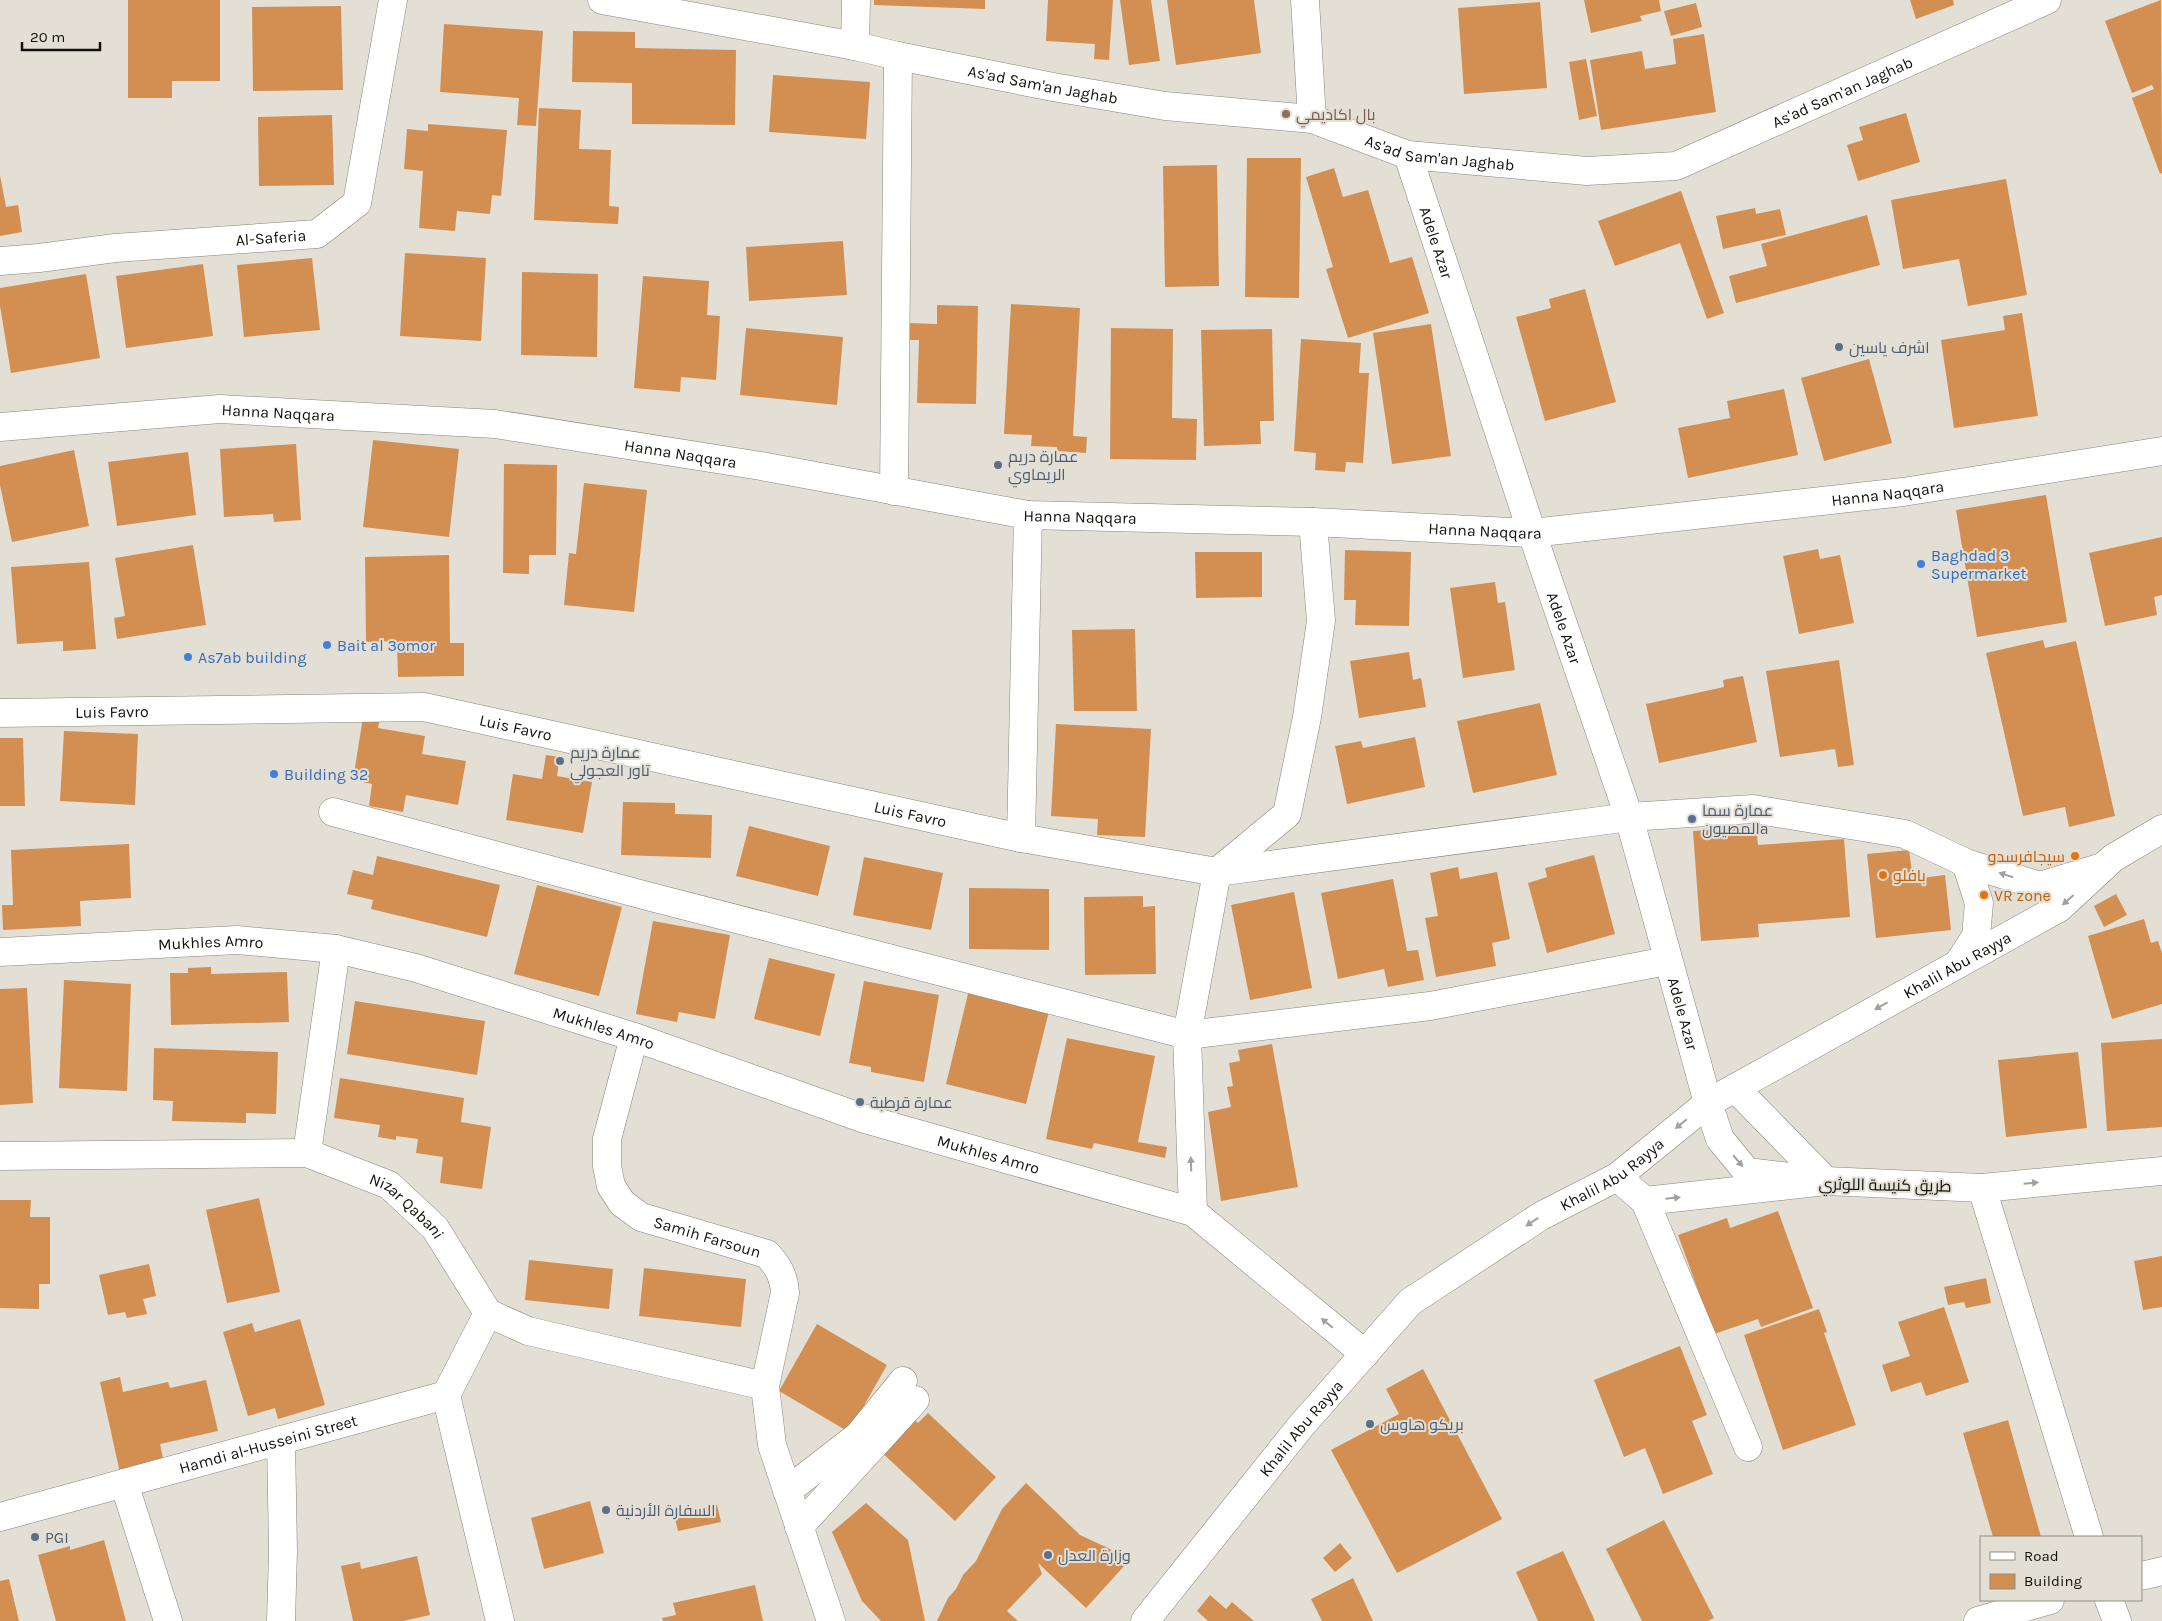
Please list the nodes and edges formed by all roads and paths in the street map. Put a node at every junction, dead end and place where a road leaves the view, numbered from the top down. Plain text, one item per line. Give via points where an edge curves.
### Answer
1 (393, 0) edge
2 (602, 0) edge
3 (856, 0) edge
4 (1306, 0) edge
5 (2046, 0) edge
6 (855, 46) junction
7 (898, 56) junction
8 (1312, 119) junction
9 (1408, 155) junction
10 (0, 261) edge
11 (0, 427) edge
12 (2162, 451) edge
13 (894, 491) junction
14 (1028, 516) junction
15 (1313, 522) junction
16 (1532, 533) junction
17 (0, 713) edge
18 (332, 812) dead end
19 (1629, 817) junction
20 (2162, 828) edge
21 (1021, 838) junction
22 (1966, 863) junction
23 (2103, 868) junction
24 (1217, 872) junction
25 (336, 950) junction
26 (0, 952) edge
27 (1667, 961) junction
28 (1958, 964) junction
29 (1187, 1035) junction
30 (634, 1037) junction
31 (1735, 1088) junction
32 (1708, 1103) junction
33 (307, 1153) junction
34 (0, 1156) edge
35 (2162, 1171) edge
36 (1617, 1177) junction
37 (1826, 1182) junction
38 (1982, 1188) junction
39 (1645, 1201) junction
40 (1193, 1212) junction
41 (488, 1313) junction
42 (1365, 1354) junction
43 (765, 1386) junction
44 (446, 1395) junction
45 (281, 1440) junction
46 (1748, 1446) dead end
47 (124, 1483) junction
48 (788, 1491) junction
49 (0, 1517) edge
50 (800, 1527) junction
51 (2089, 1536) edge
52 (2162, 1571) edge
53 (2142, 1576) edge
54 (2047, 1601) edge
55 (2109, 1601) edge
56 (168, 1621) edge
57 (281, 1621) edge
58 (500, 1621) edge
59 (831, 1621) edge
60 (1145, 1621) edge
61 (1978, 1621) edge
62 (2117, 1621) edge

1 - 10 street, Al-Saferia via 357,203 317,234 115,248
2 - 6 street, As'ad Sam'an Jaghab
3 - 6 street
4 - 8 street
5 - 9 street, As'ad Sam'an Jaghab via 1676,166 1587,171
6 - 7 street, As'ad Sam'an Jaghab
7 - 8 street, As'ad Sam'an Jaghab via 1165,106
7 - 13 street
8 - 9 street, As'ad Sam'an Jaghab
9 - 16 street, Adele Azar
11 - 13 street, Hanna Naqqara via 220,408 495,424 761,466
12 - 16 street, Hanna Naqqara via 1903,492
13 - 14 street, Hanna Naqqara
14 - 15 street, Hanna Naqqara
14 - 21 street
15 - 16 street, Hanna Naqqara
15 - 24 street via 1321,621 1307,717 1287,814
16 - 19 street, Adele Azar
17 - 21 street, Luis Favro via 424,707
18 - 29 street
19 - 22 street, Luis Favro via 1753,809 1904,834
19 - 24 street, Luis Favro
19 - 27 street, Adele Azar
20 - 23 street, Khalil Abu Rayya via 2113,858
21 - 24 street, Luis Favro
23 -> 22 street, Luis Favro via 2040,886
22 - 28 street via 1979,903 1976,936
23 -> 28 street, Khalil Abu Rayya via 2059,908
24 - 29 street
25 - 26 street, Mukhles Amro via 238,940
25 - 30 street, Mukhles Amro via 416,968
25 - 33 street
27 - 29 street via 1430,1006
27 - 32 street, Adele Azar
28 -> 31 street, Khalil Abu Rayya
40 -> 29 street
30 - 40 street, Mukhles Amro via 865,1119
30 - 43 street, Samih Farsoun via 607,1138 611,1186 622,1204 641,1217 767,1254 778,1267 785,1293
31 - 32 street, Khalil Abu Rayya
31 - 37 street
32 -> 36 street, Khalil Abu Rayya
32 -> 37 street, Adele Azar via 1720,1139 1747,1172
33 - 34 street, Nizar Qabani
33 - 41 street, Nizar Qabani via 389,1185 435,1228
38 -> 35 street, طريق كنيسة اللوثري
36 - 39 street
36 -> 42 street, Khalil Abu Rayya via 1541,1216 1410,1302
37 - 38 street, طريق كنيسة اللوثري
39 -> 37 street, طريق كنيسة اللوثري
38 - 51 street
39 - 46 street
42 -> 40 street
41 - 43 street via 528,1331
41 - 44 street
42 - 60 street, Khalil Abu Rayya via 1301,1426
43 - 48 street, Samih Farsoun via 772,1445
44 - 45 street, Hamdi al-Husseini Street
44 - 58 street
45 - 47 street, Hamdi al-Husseini Street
45 - 57 street
47 - 49 street, Hamdi al-Husseini Street
47 - 56 street
48 - 50 street, Samih Farsoun
48 - 50 street via 909,1391
50 - 59 street, Samih Farsoun
52 - 53 street
54 - 61 street
55 - 62 street

